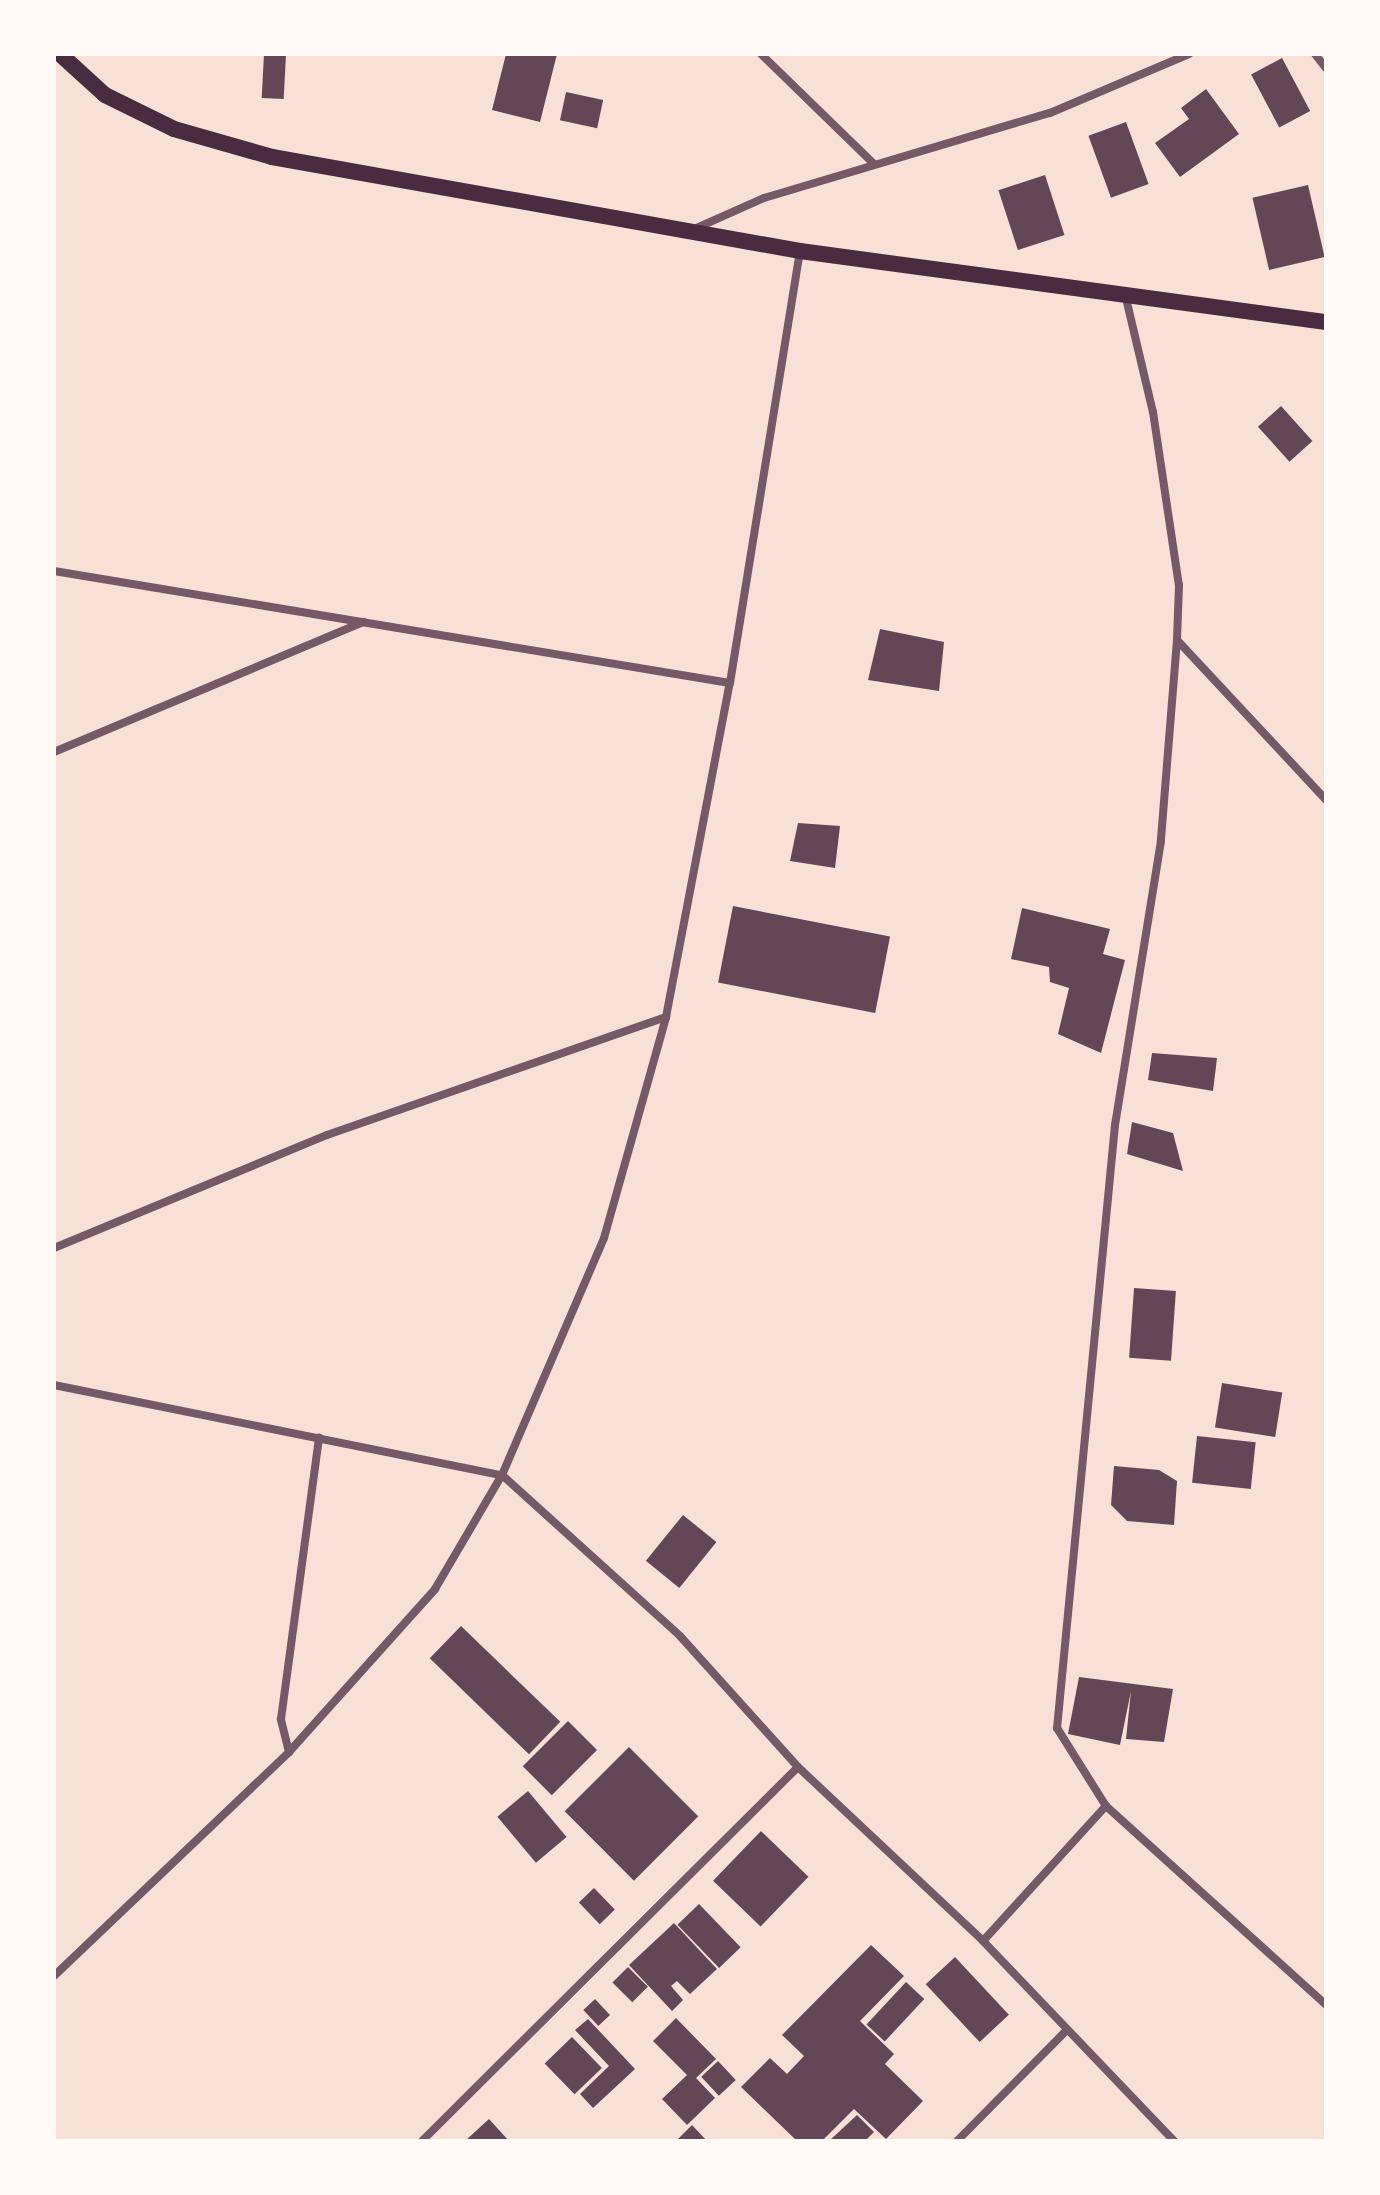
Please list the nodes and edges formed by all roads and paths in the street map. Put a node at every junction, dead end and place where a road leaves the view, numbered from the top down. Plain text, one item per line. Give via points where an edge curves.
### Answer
1 (60, 54) edge
2 (761, 54) edge
3 (1189, 54) edge
4 (1315, 54) edge
5 (1326, 68) edge
6 (873, 163) junction
7 (691, 230) junction
8 (800, 251) junction
9 (1125, 293) junction
10 (1326, 322) edge
11 (54, 571) edge
12 (364, 621) junction
13 (1177, 640) junction
14 (730, 683) junction
15 (54, 752) edge
16 (1326, 800) edge
17 (666, 1017) junction
18 (54, 1248) edge
19 (54, 1385) edge
20 (319, 1438) junction
21 (502, 1475) junction
22 (289, 1752) junction
23 (798, 1767) junction
24 (1106, 1806) junction
25 (983, 1941) junction
26 (54, 1976) edge
27 (1326, 2005) edge
28 (1066, 2031) junction
29 (422, 2141) edge
30 (957, 2141) edge
31 (1174, 2141) edge

1 - 7 main road via 105,95 174,129 272,157
2 - 6 street
3 - 6 street via 1050,113
4 - 5 street
6 - 7 street
7 - 8 main road
8 - 9 main road
8 - 14 street
9 - 10 main road
9 - 13 street via 1153,412 1179,585
11 - 12 street
12 - 14 street
12 - 15 street
13 - 16 street
13 - 24 street via 1161,841 1115,1125 1058,1674 1057,1728
14 - 17 street
17 - 18 street via 327,1135
17 - 21 street via 604,1238
19 - 20 street
20 - 21 street
20 - 22 street via 281,1719
21 - 22 street via 435,1589
21 - 23 street via 680,1636
22 - 26 street
23 - 25 street
23 - 29 street
24 - 25 street
24 - 27 street
25 - 28 street
28 - 30 street
28 - 31 street

